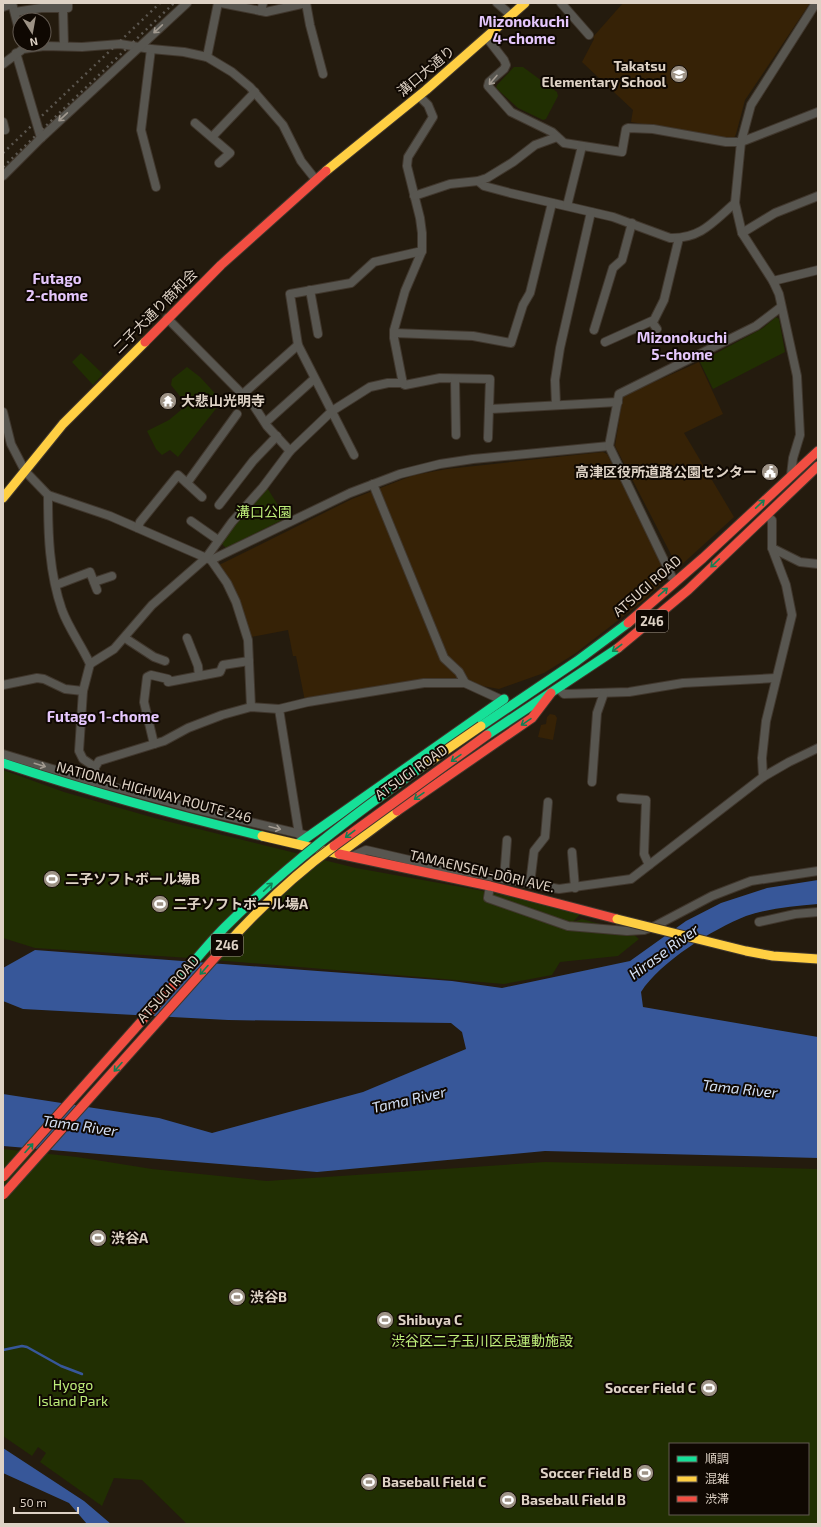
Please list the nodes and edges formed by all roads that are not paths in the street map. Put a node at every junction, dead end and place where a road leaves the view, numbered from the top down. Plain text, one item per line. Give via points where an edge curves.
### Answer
1 (12, 3) edge
2 (187, 3) edge
3 (219, 3) edge
4 (306, 3) edge
5 (497, 3) edge
6 (525, 3) edge
7 (561, 3) edge
8 (816, 3) edge
9 (66, 5) edge
10 (3, 7) edge
11 (262, 7) edge
12 (15, 12) joint
13 (511, 15) junction
14 (590, 36) dead end
15 (487, 38) junction
16 (52, 46) edge
17 (64, 46) junction
18 (139, 47) junction
19 (151, 50) junction
20 (17, 52) edge
21 (21, 52) edge
22 (207, 57) junction
23 (3, 64) edge
24 (323, 74) dead end
25 (255, 92) junction
26 (419, 96) junction
27 (818, 112) edge
28 (195, 123) dead end
29 (212, 137) junction
30 (557, 137) junction
31 (41, 138) junction
32 (741, 142) junction
33 (582, 146) junction
34 (343, 158) joint
35 (219, 163) dead end
36 (3, 176) edge
37 (316, 180) junction
38 (478, 181) junction
39 (156, 186) dead end
40 (414, 196) junction
41 (818, 196) edge
42 (735, 202) junction
43 (552, 203) junction
44 (567, 206) junction
45 (591, 212) junction
46 (632, 223) junction
47 (742, 233) junction
48 (679, 238) junction
49 (422, 252) junction
50 (818, 270) edge
51 (773, 280) junction
52 (310, 290) junction
53 (781, 307) junction
54 (167, 318) junction
55 (594, 330) dead end
56 (394, 333) junction
57 (318, 334) dead end
58 (605, 342) dead end
59 (298, 345) junction
60 (314, 379) junction
61 (455, 379) junction
62 (403, 383) junction
63 (243, 394) junction
64 (618, 402) junction
65 (556, 405) junction
66 (490, 409) junction
67 (332, 410) junction
68 (3, 412) edge
69 (237, 414) dead end
70 (266, 422) junction
71 (456, 435) dead end
72 (277, 436) junction
73 (488, 438) dead end
74 (609, 446) junction
75 (290, 451) junction
76 (818, 451) edge
77 (354, 456) dead end
78 (818, 466) edge
79 (25, 471) junction
80 (791, 476) junction
81 (187, 483) junction
82 (373, 484) junction
83 (48, 495) junction
84 (202, 497) dead end
85 (3, 498) edge
86 (219, 505) dead end
87 (766, 515) junction
88 (191, 521) dead end
89 (138, 528) junction
90 (218, 540) junction
91 (772, 548) junction
92 (209, 559) junction
93 (818, 564) edge
94 (112, 576) dead end
95 (676, 581) junction
96 (56, 585) junction
97 (125, 638) junction
98 (187, 638) dead end
99 (164, 661) dead end
100 (249, 661) junction
101 (90, 664) junction
102 (199, 676) junction
103 (776, 678) junction
104 (465, 683) junction
105 (542, 683) junction
106 (3, 685) edge
107 (555, 690) junction
108 (84, 691) junction
109 (604, 693) junction
110 (502, 700) junction
111 (251, 707) junction
112 (279, 709) junction
113 (154, 744) junction
114 (818, 748) edge
115 (3, 754) edge
116 (3, 763) edge
117 (95, 767) junction
118 (763, 777) junction
119 (95, 782) junction
120 (592, 782) dead end
121 (621, 798) dead end
122 (548, 802) dead end
123 (299, 838) junction
124 (508, 840) dead end
125 (572, 852) dead end
126 (339, 854) junction
127 (352, 856) junction
128 (649, 865) junction
129 (818, 870) edge
130 (504, 879) junction
131 (530, 884) junction
132 (490, 886) junction
133 (575, 888) junction
134 (818, 912) edge
135 (759, 922) dead end
136 (818, 959) edge
137 (3, 1177) edge
138 (3, 1195) edge

1 - 10 street
1 - 12 street
2 -> 18 street
3 - 11 street
3 - 22 street
4 - 11 street via 287,6 277,11
4 - 24 street
5 - 13 street
6 - 13 main road, 溝口大通り
7 - 14 street
8 - 32 street via 751,105
9 - 12 street
9 - 17 street
13 - 15 main road, 溝口大通り
15 - 26 main road, 溝口大通り
15 -> 30 street via 506,65 489,82 491,91 511,112 552,132
16 - 17 street
17 - 18 street via 120,44
18 - 19 street
18 -> 31 street
19 - 22 street via 184,52
19 - 39 street via 141,130
20 - 23 street
21 - 31 street
22 - 25 street via 241,78
25 - 29 street
25 - 37 street via 283,125 301,161
26 - 34 main road, 溝口大通り
26 - 40 street via 428,105 434,117 408,157 407,166
27 - 32 street
28 - 29 street
29 - 35 street via 230,153
30 - 33 street via 564,143
30 - 38 street via 535,145 513,162
31 - 36 street
32 - 33 street via 726,142 653,129 628,128 622,152
32 - 42 street
33 - 44 street
34 - 37 main road, 二子大通り商和会
37 - 54 main road, 二子大通り商和会 via 221,265
38 - 40 street via 450,184
38 - 43 street via 484,186
40 - 49 street via 422,233
41 - 47 street via 775,213
42 - 47 street
42 - 48 street via 712,225
43 - 44 street
43 - 56 street via 530,293 523,305 511,343 473,336
44 - 45 street
45 - 46 street
45 - 65 street via 560,348 555,380
46 - 48 street via 670,238
46 - 55 street via 622,260 613,268
47 - 51 street
48 - 58 street via 664,300 654,325
49 - 52 street via 374,262 351,283
49 - 56 street via 405,291
50 - 51 street
51 - 53 street
52 - 57 street
52 - 59 street via 290,294
53 - 64 street via 756,326 619,394
53 - 80 street via 797,376 800,435
54 - 63 street
54 - 79 main road, 二子大通り商和会 via 63,424
56 - 62 street
59 - 60 street
59 - 63 street
60 - 67 street
60 - 70 street
61 - 62 street via 440,378 405,385
61 - 66 street via 490,379
61 - 71 street
62 - 67 street via 370,387
63 - 70 street
64 - 65 street
64 - 74 street
65 - 66 street
66 - 73 street
67 - 75 street
67 - 77 street
68 - 79 street via 11,444
69 - 81 street
70 - 72 street
72 - 75 street
72 - 86 street via 253,461
74 - 82 street via 440,464
74 - 95 street
75 - 90 street
76 - 80 main road, ATSUGI ROAD / 246
78 - 87 main road, ATSUGI ROAD / 246
79 - 83 street
79 - 85 main road, 二子大通り商和会
95 -> 80 main road, ATSUGI ROAD / 246
81 - 84 street
81 - 89 street via 178,475 140,522
82 - 92 street
82 - 104 street via 444,658 459,672
83 - 89 street via 85,506
83 - 96 street via 49,555
87 - 91 street via 772,520
87 -> 107 main road, ATSUGI ROAD / 246 via 676,601 595,664
88 - 90 street
89 - 92 street
90 - 92 street
91 - 93 street via 800,562
91 - 103 street via 786,585 792,615
92 - 97 street via 152,605
92 - 100 street via 236,602 248,640
94 - 96 street via 96,586 90,572
105 -> 95 main road, ATSUGI ROAD / 246 via 589,652
96 - 101 street via 62,611
97 - 99 street
97 - 101 street via 110,652
98 - 102 street via 198,666
100 - 102 street via 223,665 220,672
100 - 111 street
101 - 108 street
102 - 113 street via 168,682 165,678 151,675 147,677 144,702
103 - 109 street via 683,683 629,692
103 - 118 street via 766,721 762,758
104 - 110 street
104 - 112 street via 424,683
105 - 110 main road, 246 via 513,693
137 -> 105 main road, ATSUGI ROAD / 246, bridge via 225,927 299,859 359,811
106 - 108 street via 37,678 65,689
107 - 109 street via 564,694
107 -> 126 main road, 246 via 532,718
107 -> 138 main road, ATSUGI ROAD / 246, bridge via 487,735 316,859 236,934
108 - 117 street via 79,751 83,758
109 - 120 street via 597,713
110 - 123 main road, 246 via 309,836
111 - 112 street
111 - 113 street via 216,717
112 - 123 street
113 - 117 street via 99,761
114 - 118 street
115 -> 119 street
116 - 123 main road, NATIONAL HIGHWAY ROUTE 246 via 75,787 194,820
117 - 119 street
118 - 128 street
119 -> 123 street
121 - 128 street via 646,800 644,854
122 - 131 street via 545,837 534,851
123 - 126 main road, NATIONAL HIGHWAY ROUTE 246
124 - 130 street
125 - 133 street
126 - 127 main road, TAMAENSEN-DŌRI AVE.
127 - 130 street via 366,850
127 - 132 main road, TAMAENSEN-DŌRI AVE.
128 - 133 street via 631,879
129 - 132 street via 752,881 712,896 655,926 644,930 627,931 568,926 488,898
130 - 131 street
131 - 133 street via 559,889
132 - 136 main road, TAMAENSEN-DŌRI AVE., bridge via 746,951
134 - 135 street

